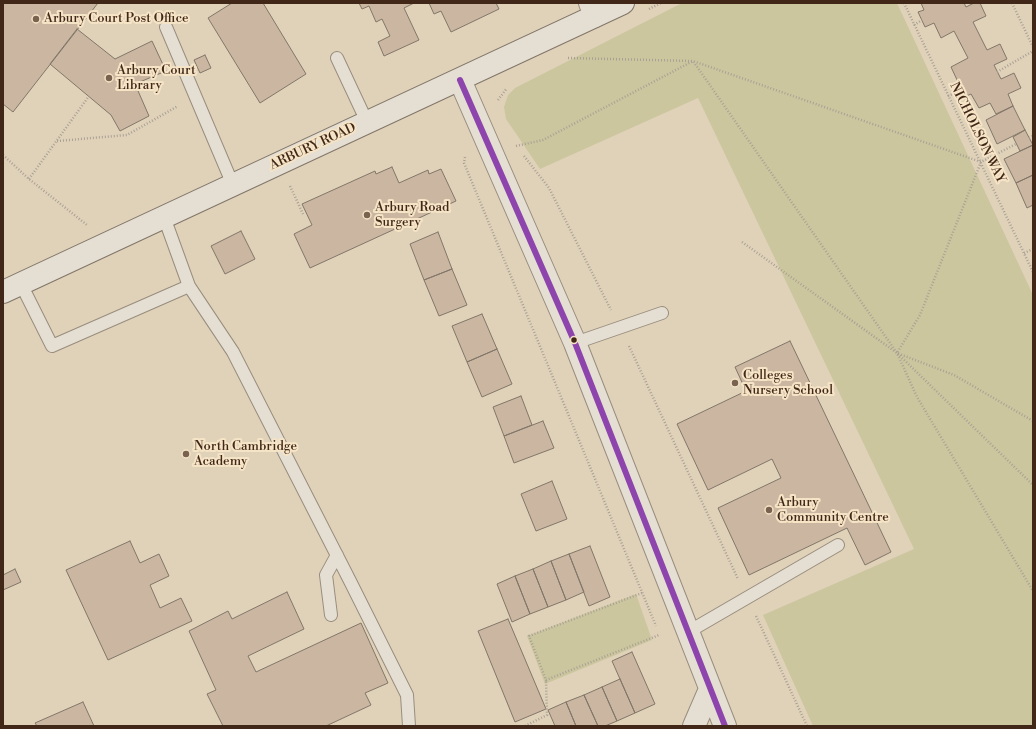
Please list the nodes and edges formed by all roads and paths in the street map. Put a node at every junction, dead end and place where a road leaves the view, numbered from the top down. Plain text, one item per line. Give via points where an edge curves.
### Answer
1 (623, 3) edge
2 (904, 3) edge
3 (1012, 3) edge
4 (592, 10) edge
5 (922, 20) dead end
6 (914, 25) junction
7 (166, 27) dead end
8 (1033, 47) edge
9 (1033, 51) edge
10 (337, 58) dead end
11 (564, 58) dead end
12 (693, 61) junction
13 (997, 72) dead end
14 (460, 80) junction
15 (957, 92) dead end
16 (89, 96) dead end
17 (195, 96) junction
18 (948, 96) junction
19 (366, 122) junction
20 (1033, 136) edge
21 (1029, 138) dead end
22 (56, 141) junction
23 (1016, 144) dead end
24 (465, 151) dead end
25 (3, 155) edge
26 (981, 162) junction
27 (29, 179) junction
28 (233, 185) junction
29 (290, 186) dead end
30 (304, 216) dead end
31 (164, 217) junction
32 (742, 242) dead end
33 (97, 247) junction
34 (1033, 249) edge
35 (1024, 253) junction
36 (1033, 272) edge
37 (189, 286) junction
38 (12, 288) edge
39 (662, 313) dead end
40 (620, 327) junction
41 (575, 343) junction
42 (897, 353) junction
43 (1033, 421) edge
44 (1033, 485) edge
45 (838, 545) dead end
46 (337, 555) junction
47 (1033, 591) edge
48 (642, 593) junction
49 (747, 599) junction
50 (330, 615) dead end
51 (688, 632) junction
52 (659, 635) junction
53 (662, 642) dead end
54 (546, 680) junction
55 (710, 690) junction
56 (409, 726) edge
57 (525, 726) edge
58 (694, 726) edge
59 (725, 726) edge
60 (807, 726) edge

1 - 4 street, ARBURY ROAD
2 - 6 path, NICHOLSON WAY
3 - 8 path
4 - 14 street, ARBURY ROAD
5 - 6 path
6 - 18 path, NICHOLSON WAY
7 - 17 lane
9 - 13 path
10 - 19 lane
11 - 12 path
12 - 26 path
12 - 40 path via 543,140 516,146 548,188
12 - 42 path
14 - 19 street, ARBURY ROAD
14 - 41 street
15 - 18 path
16 - 22 path
17 - 22 path via 126,135
17 - 28 lane
18 - 26 path, NICHOLSON WAY
19 - 28 street, ARBURY ROAD
20 - 21 path
22 - 27 path
23 - 26 path
24 - 48 path via 464,163
25 - 27 path
26 - 35 path, NICHOLSON WAY
26 - 42 path via 920,315
27 - 33 path via 86,223
28 - 31 street, ARBURY ROAD
29 - 30 path
31 - 33 street, ARBURY ROAD
31 - 37 lane
32 - 42 path
33 - 38 street, ARBURY ROAD
34 - 35 path
35 - 36 path, NICHOLSON WAY
37 - 38 lane via 52,346
37 - 46 lane via 233,352
39 - 40 lane
40 - 41 lane
40 - 49 path
41 - 51 street
42 - 43 path via 954,375
42 - 44 path
42 - 47 path via 917,397
45 - 49 lane
46 - 50 lane via 326,575
46 - 56 lane via 407,695
48 - 52 path
48 - 54 path via 529,636
49 - 51 lane
49 - 60 path
51 - 55 street
52 - 53 path
52 - 54 path
54 - 57 path via 547,715
55 - 58 street
55 - 59 street

